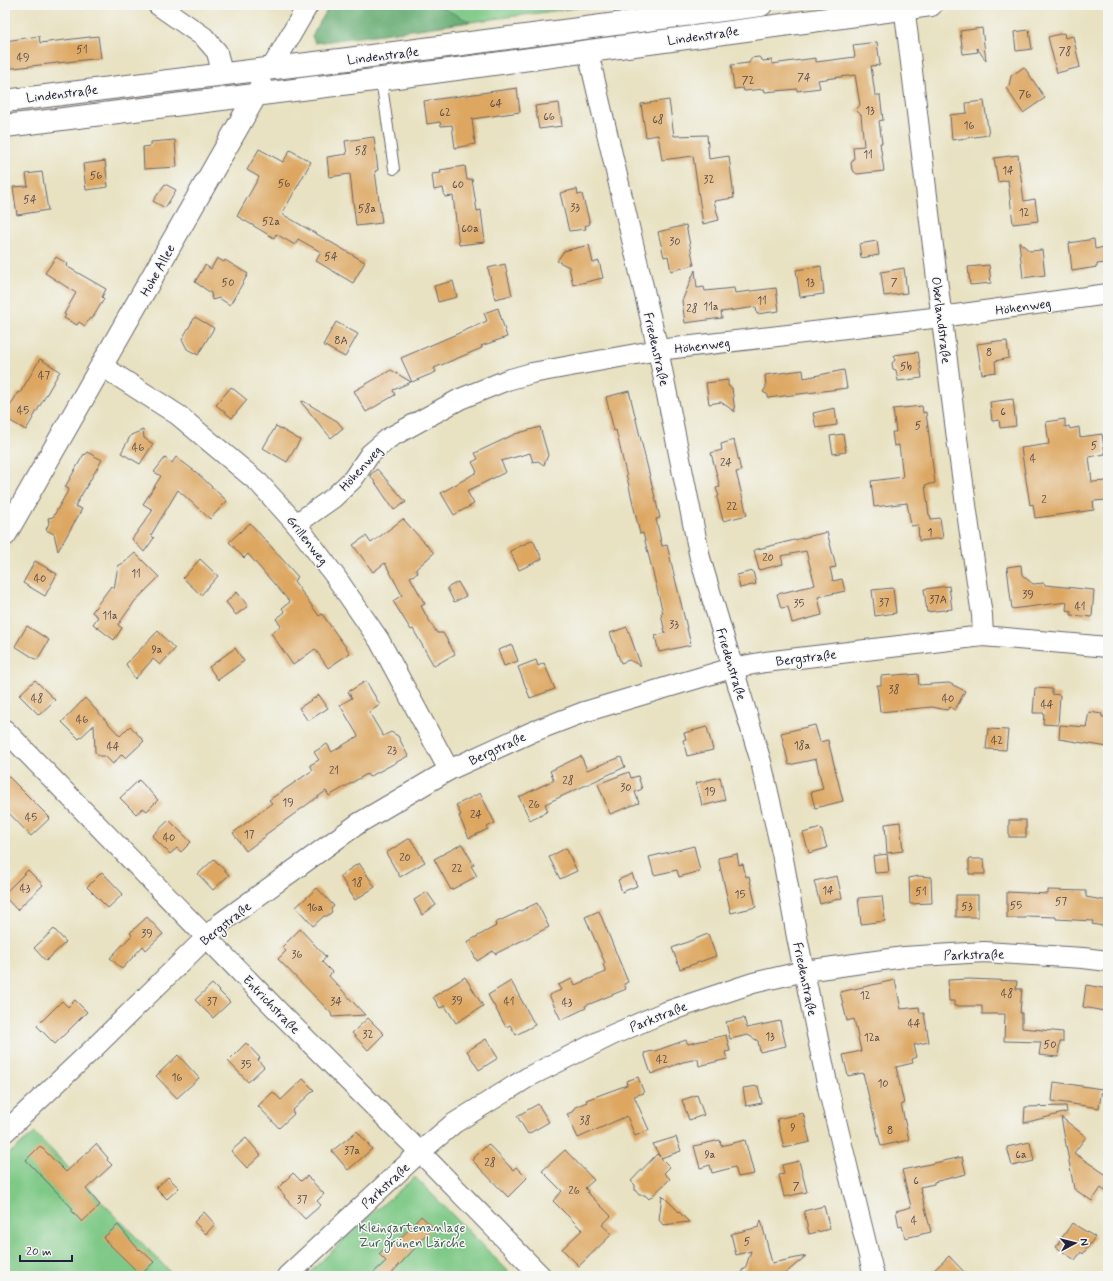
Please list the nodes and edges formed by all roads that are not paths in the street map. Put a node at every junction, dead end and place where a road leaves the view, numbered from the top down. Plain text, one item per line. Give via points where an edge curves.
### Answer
1 (158, 5) edge
2 (308, 5) edge
3 (761, 5) edge
4 (931, 5) edge
5 (904, 7) edge
6 (731, 20) junction
7 (570, 45) junction
8 (271, 69) junction
9 (222, 74) junction
10 (381, 79) junction
11 (256, 95) junction
12 (5, 101) edge
13 (5, 126) edge
14 (394, 169) dead end
15 (1108, 294) edge
16 (942, 317) junction
17 (658, 350) junction
18 (102, 366) junction
19 (296, 524) junction
20 (5, 535) edge
21 (983, 636) junction
22 (1108, 647) edge
23 (732, 668) junction
24 (5, 730) edge
25 (449, 770) junction
26 (206, 936) junction
27 (1108, 961) edge
28 (805, 971) junction
29 (5, 1132) edge
30 (420, 1152) junction
31 (286, 1276) edge
32 (541, 1276) edge
33 (874, 1276) edge

1 - 9 street via 204,37 218,52
2 - 8 street, Hohe Allee
3 - 6 street, Lindenstraße
4 - 5 street, Lindenstraße
5 - 6 street, Lindenstraße
5 - 16 street, Oberlandstraße
6 - 7 street, Lindenstraße
6 - 7 street, Lindenstraße
7 - 8 street, Lindenstraße
7 - 10 street, Lindenstraße
7 - 17 street, Friedenstraße
8 - 9 street, Lindenstraße
8 - 11 street, Hohe Allee
9 - 12 street, Lindenstraße
10 - 11 street, Lindenstraße
10 - 14 lane, Lindenstraße
11 - 13 street, Lindenstraße
11 - 18 street, Hohe Allee
15 - 16 street, Höhenweg
16 - 17 street, Höhenweg
16 - 21 street, Oberlandstraße
17 - 19 street, Höhenweg via 532,373 460,399 389,438 370,454 353,479 333,498
17 - 23 street, Friedenstraße via 700,558
18 - 19 street, Grillenweg via 178,415 259,483
18 - 20 street, Hohe Allee
19 - 25 street, Grillenweg via 380,640
21 - 22 street, Bergstraße
21 - 23 street, Bergstraße
23 - 25 street, Bergstraße via 584,712 532,732
23 - 28 street, Friedenstraße via 761,762
24 - 26 street, Entrichstraße
25 - 26 street, Bergstraße via 359,823
26 - 29 street, Bergstraße via 93,1049
26 - 30 street, Entrichstraße
27 - 28 street, Parkstraße via 1035,954 973,952 904,957
28 - 30 street, Parkstraße via 753,983 706,998 612,1035 530,1076 454,1124
28 - 33 street, Friedenstraße via 828,1088
30 - 31 street, Parkstraße
30 - 32 street, Entrichstraße

